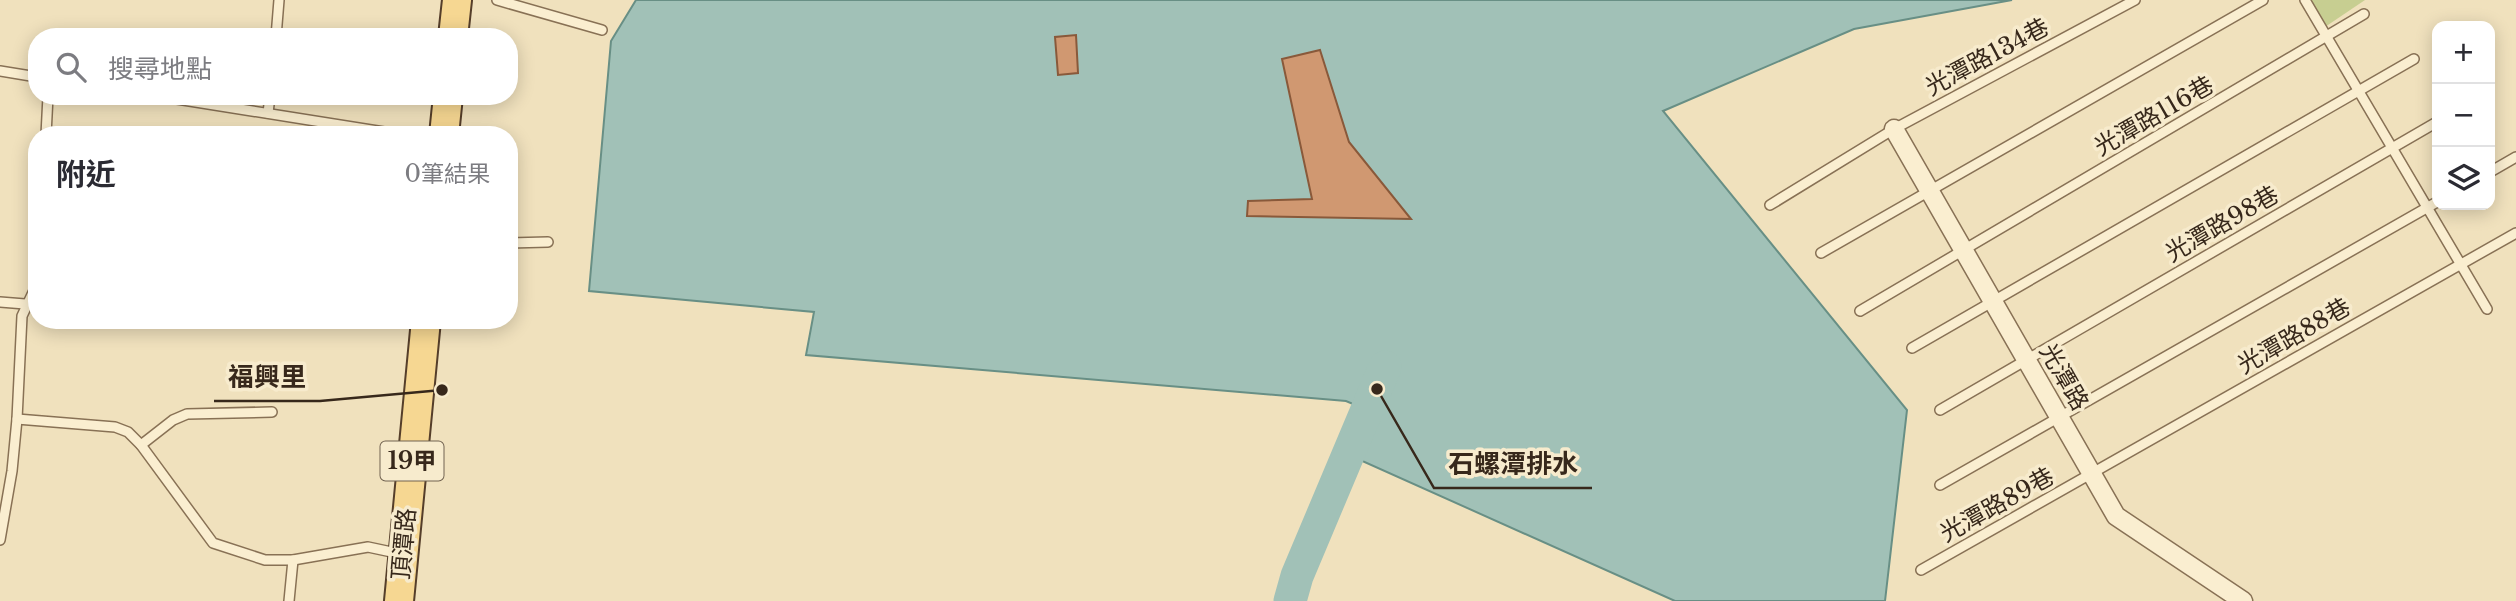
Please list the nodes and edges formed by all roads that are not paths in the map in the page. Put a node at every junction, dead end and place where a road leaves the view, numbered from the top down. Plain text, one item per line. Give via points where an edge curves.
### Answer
1 (279, 0) edge
2 (457, 0) edge
3 (497, 0) edge
4 (2135, 0) edge
5 (2263, 0) edge
6 (2305, 0) edge
7 (2364, 14) dead end
8 (276, 28) edge
9 (454, 28) edge
10 (602, 30) dead end
11 (2326, 36) junction
12 (2414, 59) dead end
13 (0, 71) edge
14 (28, 76) edge
15 (2358, 91) junction
16 (48, 105) edge
17 (216, 105) edge
18 (269, 105) edge
19 (446, 105) edge
20 (268, 113) junction
21 (2432, 125) edge
22 (46, 126) edge
23 (348, 126) edge
24 (445, 126) edge
25 (1894, 129) junction
26 (2392, 148) junction
27 (2516, 157) edge
28 (2495, 169) edge
29 (1929, 191) junction
30 (1770, 205) dead end
31 (2432, 205) edge
32 (2427, 208) junction
33 (2516, 233) edge
34 (548, 242) dead end
35 (518, 243) edge
36 (1963, 250) junction
37 (1821, 253) dead end
38 (2460, 264) junction
39 (28, 299) edge
40 (1993, 302) junction
41 (0, 303) edge
42 (25, 304) junction
43 (2487, 309) dead end
44 (1860, 311) dead end
45 (425, 329) edge
46 (1912, 348) dead end
47 (2026, 360) junction
48 (1940, 410) dead end
49 (272, 412) dead end
50 (2059, 417) junction
51 (17, 419) junction
52 (141, 445) junction
53 (2091, 473) junction
54 (1940, 485) dead end
55 (0, 540) edge
56 (403, 554) junction
57 (293, 560) junction
58 (1921, 570) dead end
59 (289, 601) edge
60 (399, 601) edge
61 (2244, 601) edge

1 - 8 lane
2 - 9 main road
3 - 10 lane
4 - 25 lane, 光潭路134巷
5 - 29 lane
6 - 11 lane
7 - 11 lane, 光潭路116巷
11 - 15 lane
11 - 36 lane, 光潭路116巷
12 - 15 lane
13 - 14 lane
15 - 26 lane
15 - 40 lane
16 - 22 lane
17 - 20 lane
18 - 20 lane
19 - 24 main road
20 - 23 lane
21 - 26 lane, 光潭路98巷
25 - 29 street, 光潭路
25 - 30 lane, 光潭路134巷
26 - 32 lane
26 - 47 lane, 光潭路98巷
27 - 28 lane
29 - 36 street, 光潭路
29 - 37 lane
31 - 32 lane
32 - 38 lane
32 - 50 lane
33 - 38 lane, 光潭路88巷
34 - 35 lane
36 - 40 street, 光潭路
36 - 44 lane, 光潭路116巷
38 - 43 lane
38 - 53 lane, 光潭路88巷
39 - 42 lane
40 - 46 lane
40 - 47 street, 光潭路
41 - 42 lane
42 - 51 lane
45 - 56 main road, 頂潭路 / 19甲
47 - 48 lane, 光潭路98巷
47 - 50 street, 光潭路
49 - 52 lane via 187,414
50 - 53 street, 光潭路
50 - 54 lane
51 - 52 lane via 115,427
51 - 55 lane
52 - 57 lane via 213,543 265,560
53 - 58 lane, 光潭路89巷
53 - 61 street, 光潭路 via 2116,516
56 - 57 lane via 368,547
56 - 60 main road, 頂潭路 / 19甲
57 - 59 lane

